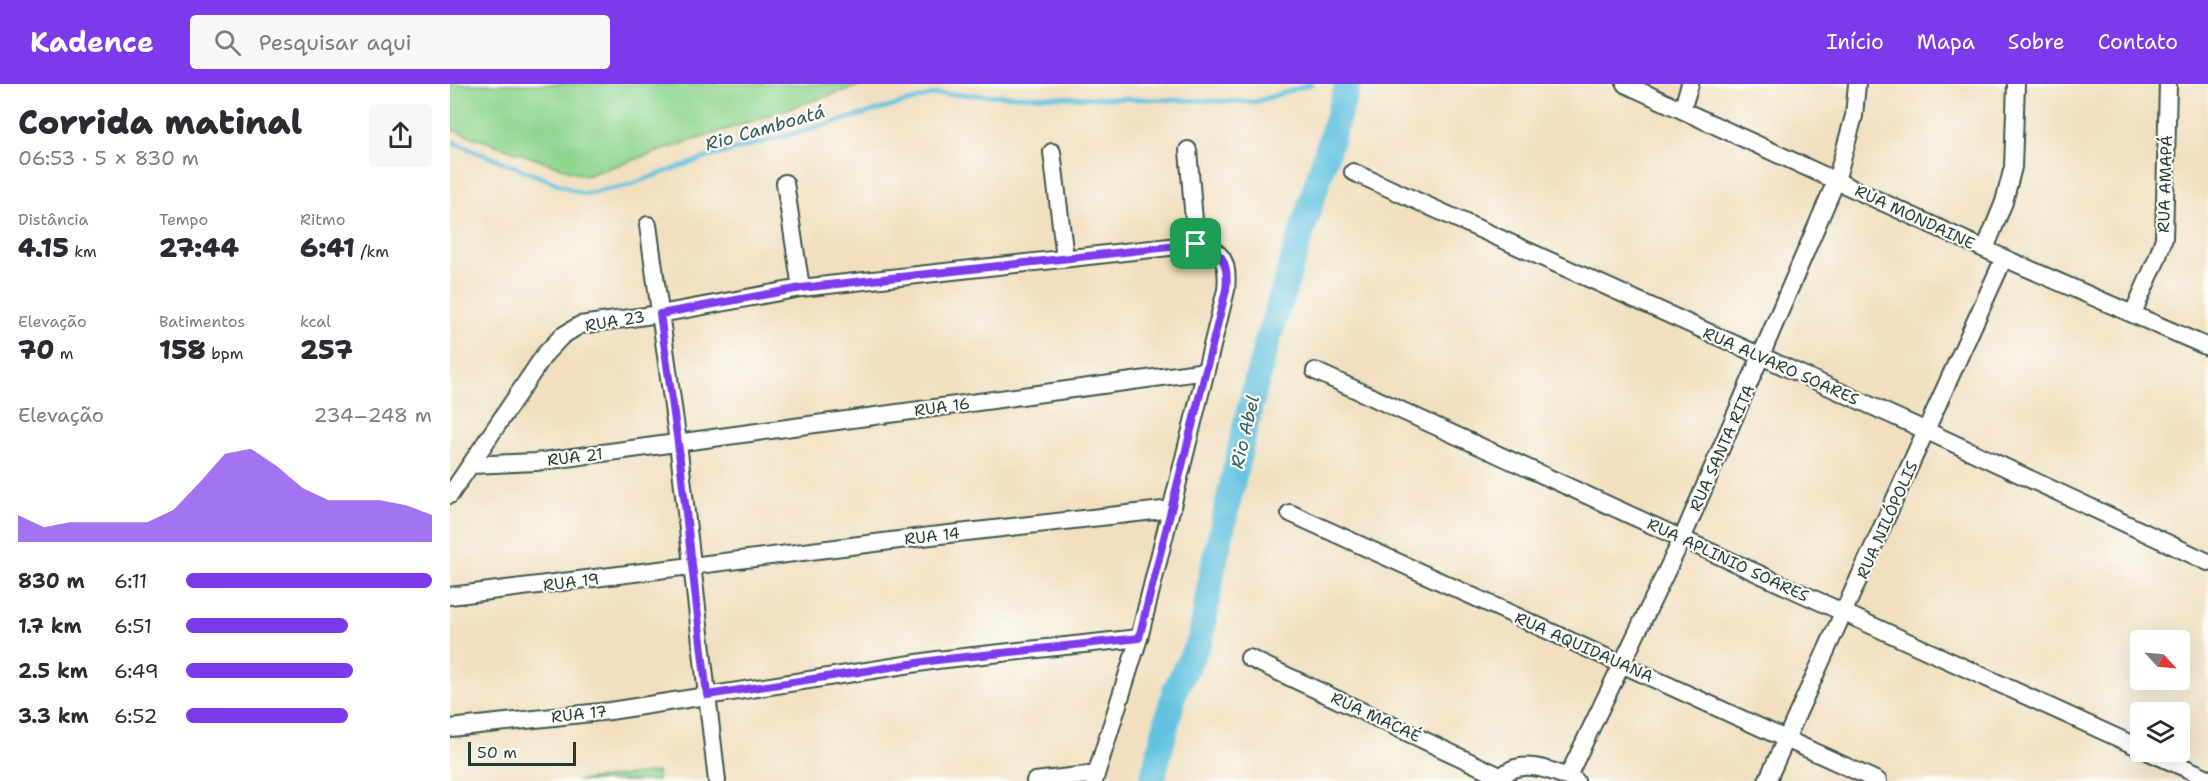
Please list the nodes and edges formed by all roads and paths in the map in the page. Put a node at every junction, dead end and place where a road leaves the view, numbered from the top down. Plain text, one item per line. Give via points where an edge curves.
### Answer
1 (1625, 84) edge
2 (1690, 84) edge
3 (1857, 84) edge
4 (2016, 84) edge
5 (2168, 84) edge
6 (1682, 110) junction
7 (1188, 150) dead end
8 (1052, 152) dead end
9 (1353, 172) dead end
10 (1836, 181) junction
11 (785, 183) dead end
12 (648, 225) dead end
13 (1196, 244) junction
14 (1985, 249) junction
15 (1065, 258) junction
16 (2004, 258) junction
17 (801, 288) junction
18 (2133, 313) junction
19 (660, 314) junction
20 (2208, 347) edge
21 (1762, 357) junction
22 (1206, 371) junction
23 (1315, 371) dead end
24 (1927, 431) junction
25 (678, 443) junction
26 (471, 465) junction
27 (450, 495) edge
28 (1172, 509) junction
29 (1290, 513) dead end
30 (1682, 539) junction
31 (2208, 562) edge
32 (691, 567) junction
33 (450, 596) edge
34 (1845, 614) junction
35 (1139, 638) junction
36 (1249, 658) dead end
37 (1622, 664) junction
38 (707, 695) junction
39 (450, 728) edge
40 (1786, 739) junction
41 (2130, 743) edge
42 (2172, 762) edge
43 (1095, 777) edge
44 (2208, 778) edge
45 (1501, 779) edge
46 (1572, 779) edge
47 (717, 781) edge
48 (1035, 781) edge
49 (1767, 781) edge
50 (1878, 781) edge

1 - 6 street, RUA MONDAINE
2 - 6 street
3 - 10 street, RUA SANTA RITA via 1854,116
4 - 14 street via 2013,166
5 - 18 street, RUA AMAPÁ via 2164,237
6 - 10 street, RUA MONDAINE
7 - 13 street
8 - 15 street
9 - 21 street, RUA ALVARO SOARES
10 - 14 street, RUA MONDAINE
10 - 21 street, RUA SANTA RITA
11 - 17 street
12 - 19 street
13 - 15 street, RUA 23
13 - 22 street via 1212,247 1222,257 1228,273
14 - 16 street, RUA MONDAINE
15 - 17 street, RUA 23
16 - 18 street, RUA MONDAINE
16 - 24 street, RUA NILÓPOLIS
17 - 19 street, RUA 23
18 - 20 street, RUA MONDAINE
19 - 25 street
19 - 26 street, RUA 23 via 580,325 562,336 545,354
21 - 24 street, RUA ALVARO SOARES
21 - 30 street, RUA SANTA RITA
22 - 25 street, RUA 16
22 - 28 street
23 - 30 street, RUA APLINIO SOARES
24 - 31 street, RUA ALVARO SOARES
24 - 34 street, RUA NILÓPOLIS
25 - 26 street, RUA 21 via 536,462
25 - 32 street
26 - 27 street, RUA 23
28 - 32 street, RUA 14
28 - 35 street
29 - 37 street, RUA AQUIDAUANA
30 - 34 street, RUA APLINIO SOARES
30 - 37 street, RUA SANTA RITA
32 - 33 street, RUA 19
32 - 38 street
34 - 40 street, RUA NILÓPOLIS
34 - 41 street, RUA APLINIO SOARES
35 - 38 street, RUA 17 via 937,660
35 - 43 street
36 - 45 street, RUA MACAÉ
37 - 40 street, RUA AQUIDAUANA
37 - 46 street, RUA SANTA RITA
38 - 39 street, RUA 17 via 610,711
38 - 47 street
40 - 49 street, RUA NILÓPOLIS
40 - 50 street, RUA AQUIDAUANA
42 - 44 street
43 - 48 street
45 - 46 street via 1517,767 1532,766

